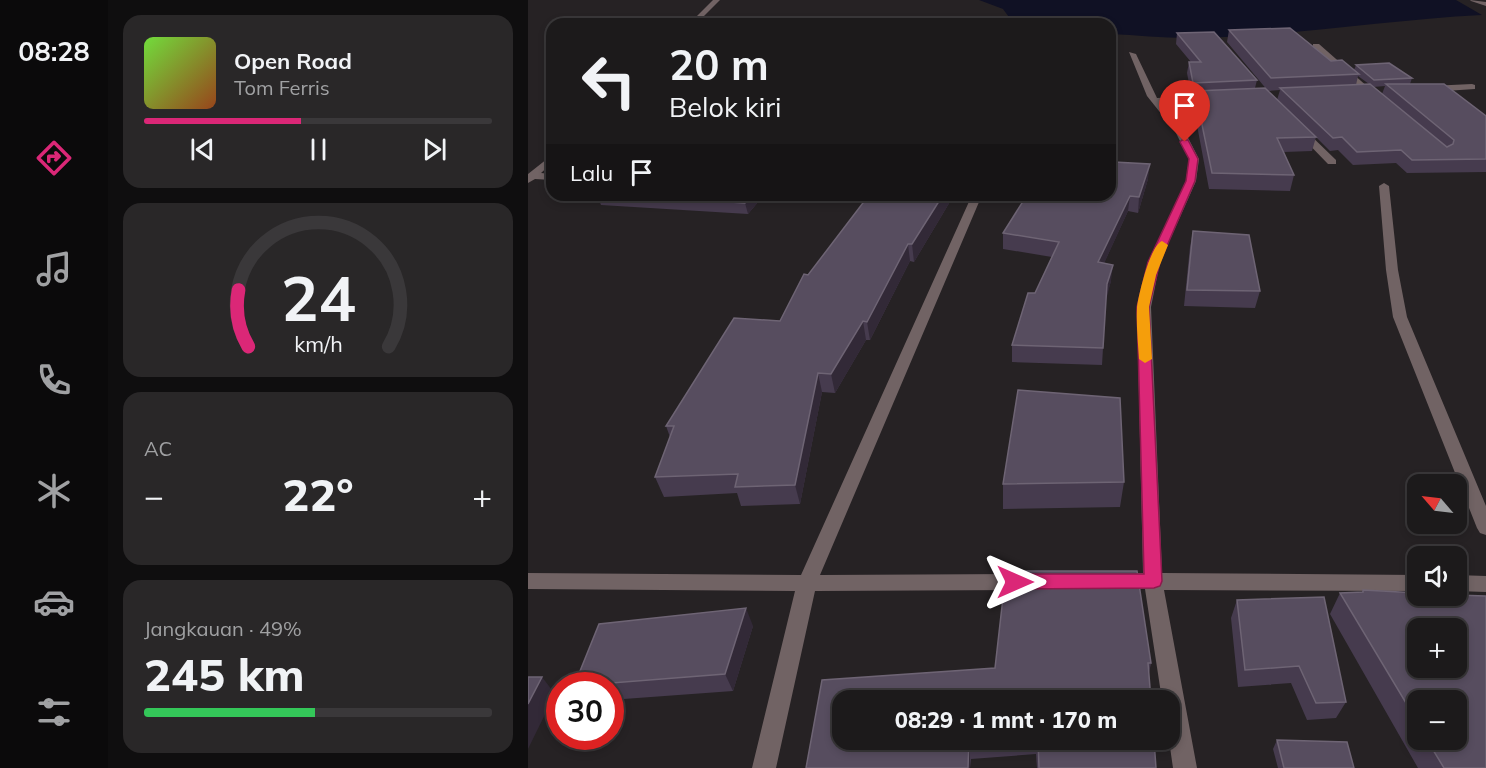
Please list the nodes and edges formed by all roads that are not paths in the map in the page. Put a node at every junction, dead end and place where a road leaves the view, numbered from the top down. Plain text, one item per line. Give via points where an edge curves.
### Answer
1 (717, 0) edge
2 (1473, 0) edge
3 (1486, 4) edge
4 (698, 18) edge
5 (1316, 46) edge
6 (1132, 54) dead end
7 (1472, 87) dead end
8 (1415, 90) edge
9 (1380, 91) edge
10 (1357, 92) edge
11 (1368, 92) junction
12 (1221, 98) edge
13 (1155, 101) junction
14 (1385, 106) edge
15 (1290, 121) edge
16 (1332, 162) dead end
17 (546, 163) edge
18 (546, 177) edge
19 (530, 178) edge
20 (1384, 186) dead end
21 (974, 201) edge
22 (1486, 528) edge
23 (528, 581) edge
24 (1106, 581) edge
25 (1154, 581) junction
26 (1046, 582) edge
27 (807, 583) junction
28 (1407, 583) edge
29 (1467, 584) edge
30 (1486, 584) edge
31 (764, 768) edge
32 (1185, 768) edge

1 - 4 street
2 - 3 street
5 - 11 street
6 - 13 street
7 - 8 street
9 - 11 street
10 - 11 street
11 - 14 street
12 - 13 street
13 - 25 street via 1179,130 1194,165 1188,189 1154,262 1143,307
15 - 16 street
17 - 19 street
18 - 19 street
20 - 22 street via 1400,317
21 - 27 street
23 - 27 street
24 - 25 street
25 - 28 street
25 - 32 street
26 - 27 street
27 - 31 street
29 - 30 street

